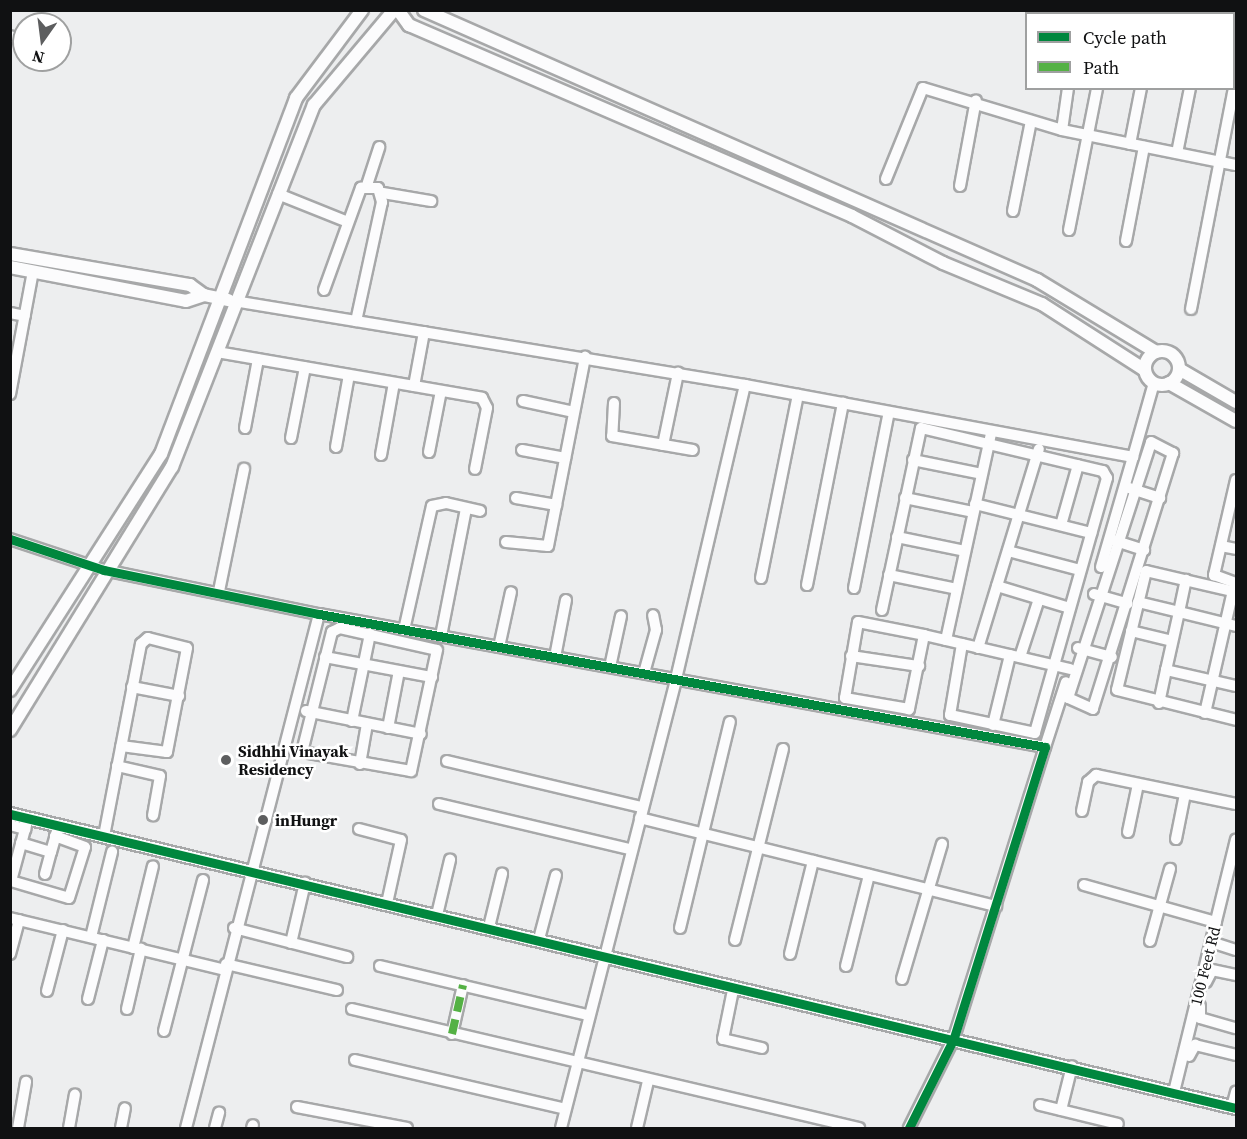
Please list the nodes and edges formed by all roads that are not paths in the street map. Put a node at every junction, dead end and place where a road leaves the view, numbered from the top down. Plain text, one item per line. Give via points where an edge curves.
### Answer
1 (362, 10) edge
2 (396, 10) edge
3 (424, 10) edge
4 (1068, 90) edge
5 (1097, 90) edge
6 (1141, 90) edge
7 (1190, 90) edge
8 (1234, 90) edge
9 (976, 100) junction
10 (1031, 121) junction
11 (1062, 130) junction
12 (1089, 135) junction
13 (1130, 144) junction
14 (379, 147) dead end
15 (1144, 147) junction
16 (1177, 153) junction
17 (1220, 162) junction
18 (1236, 165) edge
19 (886, 179) dead end
20 (367, 185) junction
21 (960, 186) dead end
22 (383, 193) junction
23 (278, 194) junction
24 (431, 201) dead end
25 (1013, 211) dead end
26 (348, 222) junction
27 (1070, 230) dead end
28 (1126, 241) dead end
29 (10, 254) edge
30 (10, 267) edge
31 (33, 271) junction
32 (324, 291) dead end
33 (204, 295) junction
34 (229, 300) junction
35 (1191, 309) dead end
36 (10, 313) edge
37 (25, 316) junction
38 (356, 321) junction
39 (424, 332) junction
40 (16, 336) edge
41 (217, 352) junction
42 (1156, 352) junction
43 (585, 357) junction
44 (258, 359) junction
45 (305, 367) junction
46 (1179, 369) junction
47 (1145, 370) junction
48 (678, 373) junction
49 (349, 375) junction
50 (394, 383) junction
51 (1154, 383) junction
52 (1169, 383) junction
53 (745, 385) junction
54 (414, 386) junction
55 (441, 391) junction
56 (10, 394) edge
57 (798, 395) junction
58 (523, 401) dead end
59 (1236, 402) edge
60 (614, 403) dead end
61 (843, 403) junction
62 (574, 412) junction
63 (889, 412) junction
64 (1236, 421) edge
65 (245, 428) dead end
66 (990, 436) junction
67 (291, 438) dead end
68 (1042, 440) junction
69 (663, 445) junction
70 (336, 447) dead end
71 (522, 450) dead end
72 (693, 450) dead end
73 (429, 452) dead end
74 (1038, 454) junction
75 (381, 455) dead end
76 (1133, 457) junction
77 (565, 458) junction
78 (913, 460) junction
79 (1078, 465) junction
80 (244, 469) dead end
81 (475, 469) dead end
82 (982, 474) junction
83 (1236, 480) edge
84 (1128, 488) junction
85 (516, 498) dead end
86 (905, 498) junction
87 (1160, 498) junction
88 (556, 505) junction
89 (466, 508) junction
90 (974, 508) junction
91 (1233, 509) edge
92 (480, 511) dead end
93 (1019, 514) junction
94 (1061, 525) junction
95 (1091, 533) junction
96 (897, 537) junction
97 (10, 539) edge
98 (1113, 540) junction
99 (507, 542) dead end
100 (1221, 546) junction
101 (1236, 549) edge
102 (1144, 550) junction
103 (1008, 551) junction
104 (965, 552) junction
105 (89, 563) junction
106 (104, 570) junction
107 (1080, 570) junction
108 (890, 575) junction
109 (761, 578) dead end
110 (1186, 580) junction
111 (807, 585) dead end
112 (997, 586) junction
113 (854, 588) dead end
114 (957, 589) junction
115 (1235, 589) edge
116 (219, 591) junction
117 (511, 592) dead end
118 (1097, 594) junction
119 (1039, 599) junction
120 (566, 600) dead end
121 (1133, 603) junction
122 (1070, 608) junction
123 (882, 610) dead end
124 (1179, 612) junction
125 (319, 614) junction
126 (653, 615) dead end
127 (621, 616) dead end
128 (1225, 623) junction
129 (1236, 626) edge
130 (404, 630) junction
131 (1131, 631) junction
132 (370, 634) junction
133 (924, 635) junction
134 (441, 636) junction
135 (946, 640) junction
136 (1172, 641) junction
137 (962, 644) junction
138 (500, 646) junction
139 (978, 648) junction
140 (1080, 648) junction
141 (851, 656) junction
142 (1015, 656) junction
143 (326, 657) junction
144 (555, 657) junction
145 (1112, 657) junction
146 (364, 664) junction
147 (1053, 665) junction
148 (919, 666) junction
149 (610, 667) junction
150 (1070, 669) junction
151 (1166, 670) junction
152 (399, 671) junction
153 (644, 673) junction
154 (432, 677) junction
155 (676, 679) junction
156 (1212, 681) junction
157 (1236, 686) edge
158 (132, 687) junction
159 (10, 690) edge
160 (179, 696) junction
161 (1159, 703) junction
162 (297, 709) junction
163 (312, 712) junction
164 (1205, 713) junction
165 (1236, 720) edge
166 (352, 721) junction
167 (730, 722) dead end
168 (367, 724) junction
169 (993, 725) junction
170 (388, 728) junction
171 (10, 730) edge
172 (421, 734) junction
173 (121, 746) junction
174 (1045, 747) junction
175 (783, 749) dead end
176 (447, 761) dead end
177 (360, 764) junction
178 (117, 766) junction
179 (1138, 784) junction
180 (1185, 794) junction
181 (439, 804) dead end
182 (1236, 804) edge
183 (1082, 811) dead end
184 (640, 812) junction
185 (10, 814) edge
186 (153, 815) dead end
187 (26, 823) junction
188 (10, 825) edge
189 (359, 829) dead end
190 (57, 830) junction
191 (1128, 832) dead end
192 (702, 833) junction
193 (104, 837) junction
194 (1176, 839) dead end
195 (1236, 840) edge
196 (21, 843) junction
197 (942, 844) dead end
198 (757, 847) junction
199 (630, 849) junction
200 (51, 852) junction
201 (112, 852) dead end
202 (450, 860) dead end
203 (813, 861) junction
204 (153, 866) dead end
205 (1170, 869) dead end
206 (250, 870) junction
207 (45, 874) dead end
208 (502, 874) dead end
209 (556, 875) dead end
210 (869, 875) junction
211 (204, 880) dead end
212 (305, 883) junction
213 (1084, 885) dead end
214 (928, 890) junction
215 (387, 903) junction
216 (996, 906) junction
217 (1160, 906) junction
218 (438, 915) junction
219 (15, 919) edge
220 (1216, 922) junction
221 (489, 927) junction
222 (234, 928) junction
223 (680, 928) dead end
224 (63, 930) junction
225 (91, 937) junction
226 (539, 939) junction
227 (104, 940) junction
228 (735, 940) dead end
229 (1150, 940) dead end
230 (1211, 942) junction
231 (291, 943) junction
232 (137, 949) junction
233 (1236, 950) edge
234 (10, 954) edge
235 (603, 954) junction
236 (790, 954) dead end
237 (346, 957) dead end
238 (185, 960) junction
239 (380, 966) dead end
240 (846, 966) dead end
241 (225, 967) junction
242 (1236, 975) edge
243 (902, 979) dead end
244 (463, 985) junction
245 (337, 990) dead end
246 (733, 990) junction
247 (47, 991) dead end
248 (88, 999) dead end
249 (127, 1009) dead end
250 (352, 1009) dead end
251 (587, 1015) junction
252 (1236, 1026) edge
253 (164, 1031) dead end
254 (452, 1034) junction
255 (954, 1038) junction
256 (762, 1048) dead end
257 (1236, 1055) edge
258 (355, 1060) dead end
259 (1188, 1062) dead end
260 (574, 1065) junction
261 (1072, 1066) junction
262 (648, 1081) junction
263 (26, 1083) dead end
264 (1174, 1092) junction
265 (1236, 1092) edge
266 (75, 1095) dead end
267 (1040, 1106) dead end
268 (297, 1107) dead end
269 (125, 1108) dead end
270 (1234, 1108) edge
271 (565, 1109) junction
272 (1061, 1110) junction
273 (219, 1113) dead end
274 (1118, 1124) dead end
275 (18, 1128) edge
276 (69, 1128) edge
277 (121, 1128) edge
278 (186, 1128) edge
279 (215, 1128) edge
280 (407, 1128) edge
281 (561, 1128) edge
282 (637, 1128) edge
283 (859, 1128) edge
284 (909, 1128) edge

1 - 34 street via 296,98
2 - 23 street via 314,105
2 - 47 street via 409,25 852,216 943,263 1042,304
3 - 42 street via 1037,280
4 - 11 street
5 - 12 street
6 - 13 street
7 - 16 street
8 - 17 street
9 - 10 street
9 - 19 street via 923,88
9 - 21 street
10 - 11 street
10 - 25 street
11 - 12 street
12 - 13 street
12 - 27 street
13 - 15 street
14 - 20 street
15 - 16 street
15 - 28 street
16 - 17 street
17 - 18 street
17 - 35 street
20 - 22 street
20 - 26 street
22 - 24 street
22 - 38 street
23 - 26 street
23 - 34 street
26 - 32 street
29 - 33 street via 190,285
30 - 31 street
31 - 33 street via 186,301
31 - 37 street
33 - 34 street
34 - 38 street
34 - 41 street
34 - 105 street via 161,454
36 - 37 street
37 - 40 street
38 - 39 street
39 - 43 street
39 - 54 street
40 - 56 street
41 - 44 street
41 - 106 street via 172,467 142,520
42 - 46 street via 1173,355
42 - 47 street
43 - 48 street
43 - 62 street
44 - 45 street
44 - 65 street
45 - 49 street
45 - 67 street
46 - 52 street
46 - 59 street
47 - 51 street
48 - 53 street
48 - 69 street
49 - 50 street
49 - 70 street
50 - 54 street
50 - 75 street
51 - 52 street
51 - 76 street
52 - 64 street
53 - 57 street
53 - 155 street
54 - 55 street
55 - 73 street
55 - 81 street via 485,400
57 - 61 street
57 - 109 street
58 - 62 street
60 - 69 street via 612,436
61 - 63 street
61 - 111 street
62 - 77 street
63 - 66 street
63 - 113 street
66 - 68 street
66 - 74 street
66 - 78 street via 921,428
66 - 82 street
68 - 74 street
68 - 76 street
69 - 72 street
71 - 77 street
74 - 79 street
74 - 93 street
76 - 84 street
77 - 88 street
78 - 82 street
78 - 86 street
79 - 94 street
79 - 95 street via 1103,471 1107,478
80 - 116 street
82 - 90 street
83 - 91 street
84 - 87 street
84 - 87 street via 1146,444 1173,449
84 - 98 street
85 - 88 street
86 - 90 street
86 - 96 street
87 - 102 street
88 - 99 street via 546,548
89 - 92 street
89 - 130 street via 432,506
89 - 134 street
90 - 93 street
90 - 104 street
91 - 100 street
93 - 94 street
93 - 103 street
94 - 95 street
95 - 107 street
96 - 104 street
96 - 108 street
97 - 105 street
98 - 102 street
98 - 118 street
100 - 101 street
100 - 115 street via 1215,577
102 - 121 street
103 - 107 street
103 - 112 street
104 - 114 street
105 - 106 street
105 - 159 street
106 - 116 street
106 - 171 street
107 - 122 street
108 - 114 street
108 - 123 street
110 - 115 street
110 - 121 street via 1147,570
110 - 124 street
112 - 119 street
112 - 139 street
114 - 135 street
115 - 128 street
116 - 125 street
117 - 138 street
118 - 121 street
118 - 140 street
119 - 122 street
119 - 142 street
120 - 144 street
121 - 124 street
121 - 131 street
121 - 145 street
122 - 147 street
124 - 128 street
124 - 136 street
125 - 130 street
125 - 162 street
126 - 153 street via 656,630
127 - 149 street
128 - 129 street
128 - 156 street
130 - 134 street
131 - 136 street
131 - 161 street via 1117,692
132 - 143 street via 333,629
132 - 146 street
132 - 154 street via 436,648
133 - 135 street
133 - 141 street via 858,622
133 - 148 street
134 - 138 street
135 - 137 street
136 - 151 street
137 - 139 street
137 - 169 street via 950,715
138 - 144 street
139 - 142 street
140 - 145 street
140 - 145 street via 1068,701 1093,710
140 - 150 street
141 - 148 street
141 - 148 street via 847,699 906,710
142 - 147 street
142 - 169 street
143 - 146 street
143 - 163 street
144 - 149 street
146 - 152 street
146 - 166 street
147 - 150 street
147 - 169 street via 1036,732
149 - 153 street
150 - 174 street
151 - 156 street
151 - 161 street
152 - 154 street
152 - 170 street
153 - 155 street
154 - 172 street
155 - 174 street
155 - 184 street
156 - 157 street
156 - 164 street
158 - 160 street
158 - 160 street via 141,644 148,638 188,648
158 - 173 street
160 - 173 street via 165,754
161 - 164 street
162 - 163 street
162 - 206 street
163 - 166 street
163 - 177 street via 302,752
164 - 165 street
166 - 168 street
167 - 192 street
168 - 170 street
168 - 177 street
170 - 172 street
172 - 177 street via 411,771
173 - 178 street
174 - 216 street
175 - 198 street
176 - 184 street
178 - 186 street via 160,776
178 - 193 street
179 - 180 street
179 - 183 street via 1093,776
179 - 191 street
180 - 182 street
180 - 194 street
181 - 199 street
184 - 192 street
184 - 199 street
185 - 187 street
187 - 188 street
187 - 190 street
187 - 196 street
189 - 215 street via 402,840
190 - 193 street
190 - 196 street via 84,845 69,898 12,883
190 - 200 street
192 - 198 street
192 - 223 street
193 - 206 street
195 - 220 street, 100 Feet Rd
196 - 200 street
197 - 214 street
198 - 203 street
198 - 228 street
199 - 235 street
200 - 207 street
201 - 225 street
202 - 218 street
203 - 210 street
203 - 236 street
204 - 232 street
205 - 217 street
206 - 212 street
206 - 222 street
208 - 221 street
209 - 226 street
210 - 214 street
210 - 240 street
211 - 238 street
212 - 215 street
212 - 231 street
213 - 217 street
214 - 216 street
214 - 243 street
215 - 218 street
216 - 255 street
217 - 220 street
217 - 229 street
218 - 221 street
219 - 224 street
219 - 234 street
220 - 230 street, 100 Feet Rd
221 - 226 street
222 - 231 street
222 - 241 street
224 - 225 street
224 - 247 street
225 - 227 street
226 - 235 street
227 - 232 street
227 - 248 street
230 - 233 street
230 - 264 street, 100 Feet Rd
231 - 237 street
232 - 238 street
232 - 249 street
235 - 246 street
235 - 251 street
238 - 241 street
238 - 253 street
239 - 244 street
241 - 245 street
241 - 278 street
242 - 252 street via 1210,971 1198,1014
244 - 251 street
244 - 254 street
246 - 255 street
246 - 256 street via 723,1039
250 - 254 street
251 - 260 street
254 - 260 street
255 - 261 street
255 - 284 street
257 - 259 street via 1195,1045
258 - 271 street
260 - 262 street
260 - 271 street
261 - 264 street
261 - 272 street
262 - 282 street
262 - 283 street
263 - 275 street
264 - 270 street
265 - 270 street
266 - 276 street
267 - 272 street
268 - 280 street
269 - 277 street
271 - 281 street
272 - 274 street
273 - 279 street

